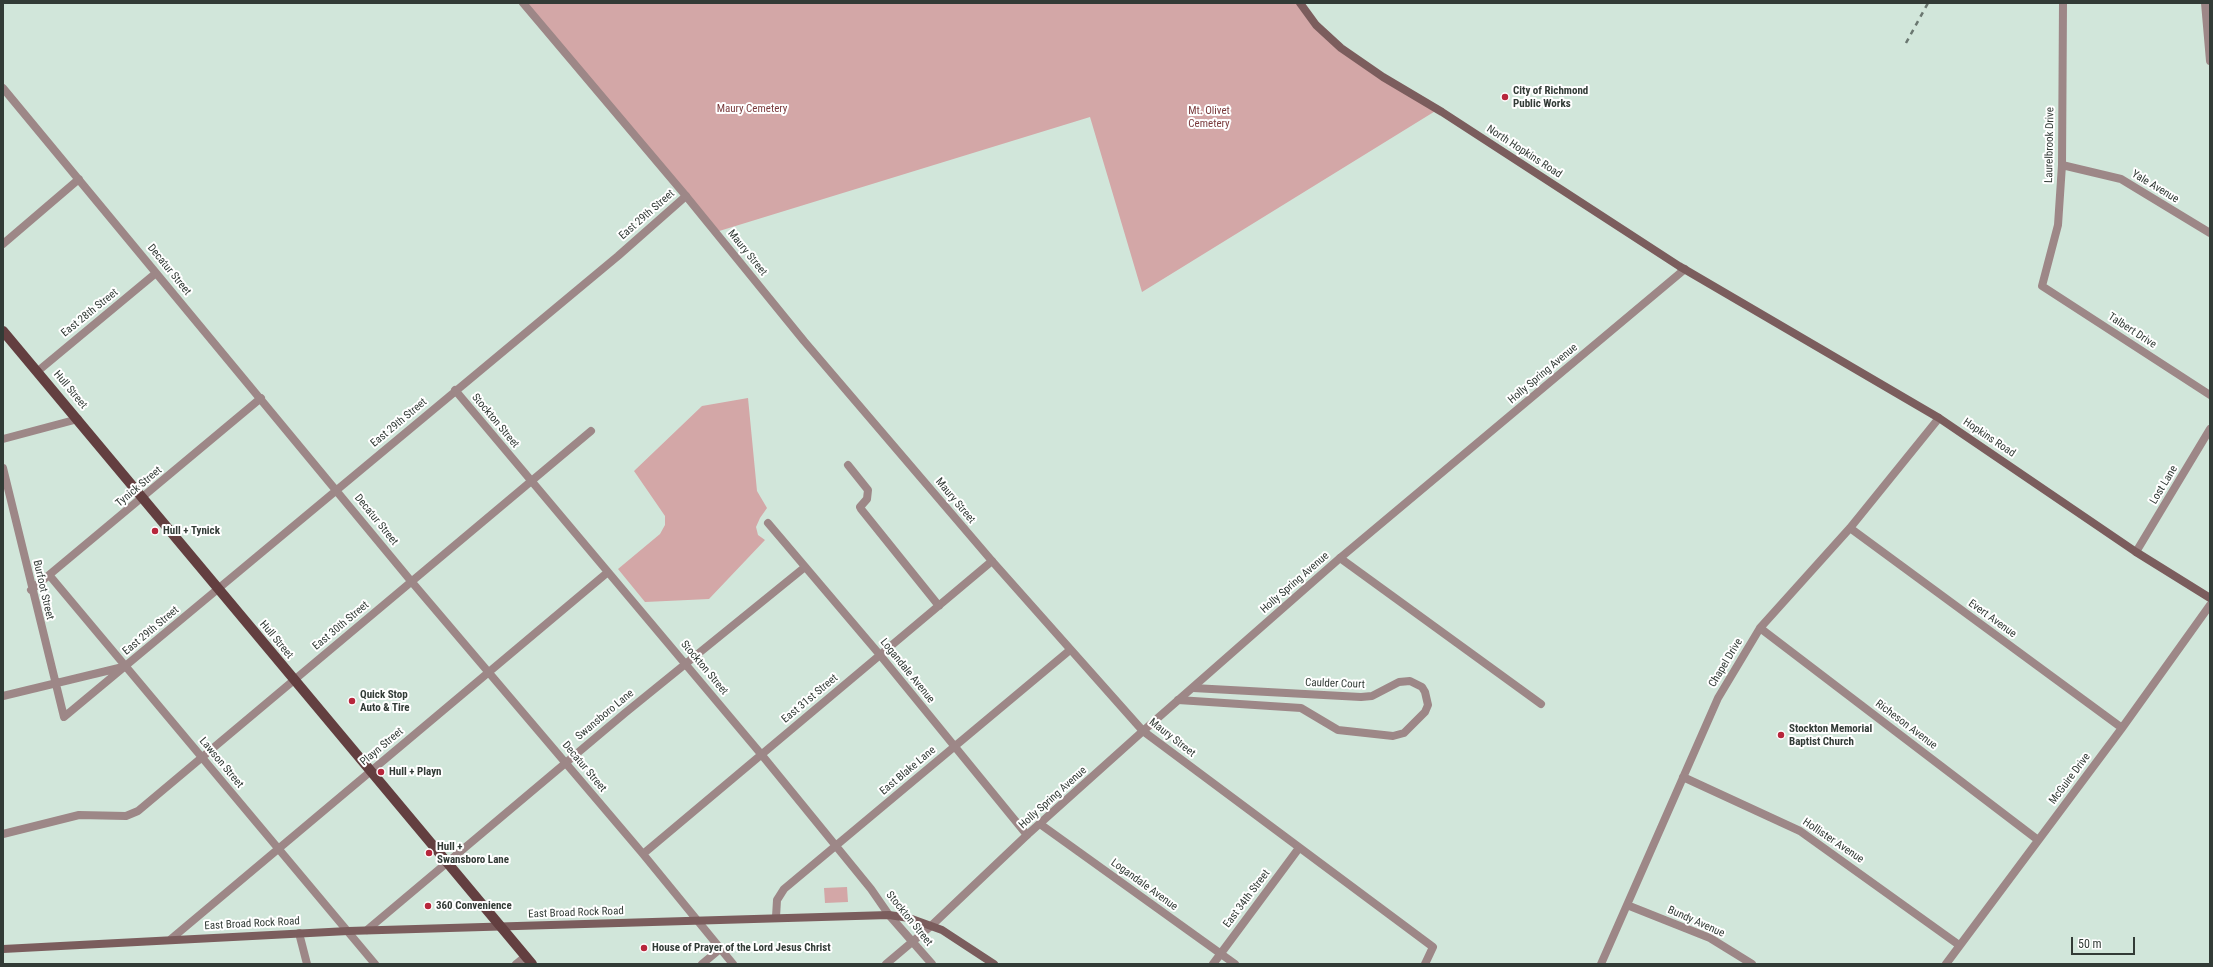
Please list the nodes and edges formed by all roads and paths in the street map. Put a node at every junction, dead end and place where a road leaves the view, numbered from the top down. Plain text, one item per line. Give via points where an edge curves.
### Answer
1 (523, 3) edge
2 (1300, 3) edge
3 (2064, 3) edge
4 (2205, 3) edge
5 (2210, 61) edge
6 (3, 88) edge
7 (2062, 166) junction
8 (79, 180) junction
9 (686, 196) junction
10 (2209, 230) edge
11 (3, 244) edge
12 (1685, 269) junction
13 (156, 273) junction
14 (2042, 286) joint
15 (1749, 306) joint
16 (3, 331) edge
17 (38, 371) junction
18 (455, 390) junction
19 (2210, 395) edge
20 (261, 398) junction
21 (1939, 418) junction
22 (78, 419) junction
23 (2210, 429) edge
24 (591, 431) dead end
25 (3, 439) edge
26 (848, 465) dead end
27 (3, 468) edge
28 (530, 481) junction
29 (336, 489) junction
30 (142, 499) junction
31 (768, 523) dead end
32 (1850, 528) junction
33 (2136, 552) junction
34 (1340, 558) junction
35 (992, 561) junction
36 (805, 567) junction
37 (608, 572) junction
38 (50, 576) junction
39 (412, 580) junction
40 (218, 589) junction
41 (32, 590) junction
42 (2210, 598) edge
43 (2210, 605) edge
44 (939, 606) junction
45 (1760, 628) junction
46 (1070, 650) junction
47 (880, 655) junction
48 (685, 663) junction
49 (126, 666) junction
50 (489, 672) junction
51 (294, 680) junction
52 (54, 684) junction
53 (1193, 688) junction
54 (3, 696) edge
55 (1178, 700) junction
56 (1541, 704) dead end
57 (64, 717) joint
58 (2122, 728) junction
59 (1143, 730) junction
60 (954, 747) junction
61 (761, 754) junction
62 (202, 757) junction
63 (566, 763) junction
64 (371, 771) junction
65 (1683, 777) junction
66 (1040, 824) junction
67 (3, 834) edge
68 (1027, 835) junction
69 (2038, 840) junction
70 (836, 846) junction
71 (279, 848) junction
72 (1299, 848) junction
73 (643, 854) junction
74 (447, 862) junction
75 (1628, 905) junction
76 (889, 915) junction
77 (776, 917) junction
78 (696, 921) junction
79 (931, 926) junction
80 (501, 927) junction
81 (367, 930) junction
82 (348, 931) junction
83 (300, 933) junction
84 (172, 939) junction
85 (912, 942) junction
86 (1959, 945) junction
87 (3, 948) edge
88 (720, 949) junction
89 (1220, 954) junction
90 (529, 960) edge
91 (307, 964) edge
92 (375, 964) edge
93 (516, 964) edge
94 (702, 964) edge
95 (733, 964) edge
96 (886, 964) edge
97 (932, 964) edge
98 (994, 964) edge
99 (1213, 964) edge
100 (1235, 964) edge
101 (1425, 964) edge
102 (1601, 964) edge
103 (1752, 964) edge
104 (1946, 964) edge

1 - 9 street, Maury Street
2 - 12 main road, North Hopkins Road via 1316,25 1341,48 1374,71
3 - 7 street, Laurelbrook Drive
4 - 5 street
6 - 8 street, Decatur Street
7 - 10 street, Yale Avenue via 2121,179
7 - 14 street, Laurelbrook Drive via 2058,225
8 - 11 street
8 - 13 street, Decatur Street
9 - 18 street, East 29th Street
9 - 35 street, Maury Street via 804,341
12 - 15 main road, North Hopkins Road
12 - 34 street, Holly Spring Avenue
13 - 17 street, East 28th Street
13 - 20 street, Decatur Street
14 - 19 street, Talbert Drive
15 - 21 main road, Hopkins Road
16 - 17 main road, Hull Street
17 - 22 main road, Hull Street
18 - 28 street, Stockton Street
18 - 29 street, East 29th Street
20 - 29 street, Decatur Street
20 - 30 street, Tynick Street
21 - 32 street, Chapel Drive
21 - 33 main road, Hopkins Road
22 - 25 street
22 - 30 main road, Hull Street
23 - 33 street, Lost Lane
24 - 28 street, East 30th Street
26 - 44 street via 868,490 867,499 861,509
27 - 41 street, Burfoot Street
28 - 37 street, Stockton Street
28 - 39 street, East 30th Street
29 - 39 street, Decatur Street
29 - 40 street, East 29th Street
30 - 38 street, Tynick Street
30 - 40 main road, Hull Street
31 - 36 street, Logandale Avenue
32 - 45 street, Chapel Drive
32 - 58 street, Evert Avenue
33 - 42 main road, Hopkins Road
34 - 53 street, Holly Spring Avenue
34 - 56 street
35 - 44 street, East 31st Street
35 - 46 street, Maury Street
36 - 47 street, Logandale Avenue
36 - 48 street, Swansboro Lane
37 - 48 street, Stockton Street
37 - 50 street, Playn Street
38 - 41 street, Tynick Street
38 - 49 street, Lawson Street
39 - 50 street, Decatur Street
39 - 51 street, East 30th Street
40 - 49 street, East 29th Street
40 - 51 main road, Hull Street
41 - 52 street, Burfoot Street
43 - 58 street, McGuire Drive
44 - 47 street, East 31st Street
45 - 65 street, Chapel Drive via 1718,698
45 - 69 street, Richeson Avenue
46 - 59 street, Maury Street
46 - 60 street, East Blake Lane
47 - 60 street, Logandale Avenue
47 - 61 street, East 31st Street
48 - 61 street, Stockton Street
48 - 63 street, Swansboro Lane
49 - 52 street, East 29th Street
49 - 57 street, East 29th Street
49 - 62 street, Lawson Street
50 - 63 street, Decatur Street
50 - 64 street, Playn Street
51 - 62 street, East 30th Street
51 - 64 main road, Hull Street
52 - 54 street, East 29th Street
52 - 57 street, Burfoot Street
53 - 55 street, Holly Spring Avenue
53 - 55 street, Caulder Court via 1361,697 1372,696 1399,682 1410,681 1422,687 1428,705 1425,712 1404,733 1393,736 1338,730 1301,708
55 - 59 street, Holly Spring Avenue
58 - 69 street, McGuire Drive
59 - 66 street, Holly Spring Avenue
59 - 72 street, Maury Street
60 - 68 street, Logandale Avenue
60 - 70 street, East Blake Lane
61 - 70 street, Stockton Street
61 - 73 street, East 31st Street
62 - 67 street, East 30th Street via 134,814 79,815
62 - 71 street, Lawson Street
63 - 73 street, Decatur Street
63 - 74 street, Swansboro Lane
64 - 71 street, Playn Street
64 - 74 main road, Hull Street
65 - 75 street, Chapel Drive
65 - 86 street, Hollister Avenue via 1800,831
66 - 68 street, Holly Spring Avenue
66 - 89 street, Logandale Avenue
68 - 79 street, Holly Spring Avenue
69 - 86 street, McGuire Drive
70 - 76 street, Stockton Street
70 - 77 street, East Blake Lane via 784,889 777,900
71 - 82 street, Lawson Street
71 - 84 street, Playn Street
72 - 89 street, East 34th Street
72 - 101 street, Maury Street via 1433,947
73 - 78 street, Decatur Street
74 - 80 main road, Hull Street
74 - 81 street, Swansboro Lane
75 - 102 street, Chapel Drive
75 - 103 street, Bundy Avenue via 1710,938
76 - 77 main road, East Broad Rock Road
76 - 79 main road, East Broad Rock Road via 909,918
76 - 85 street, Stockton Street
77 - 78 main road, East Broad Rock Road
78 - 80 main road, East Broad Rock Road
78 - 88 street, Decatur Street
79 - 85 street, Holly Spring Avenue
79 - 98 main road, East Broad Rock Road via 952,936
80 - 81 main road, East Broad Rock Road
80 - 90 main road, Hull Street
81 - 82 main road, East Broad Rock Road
82 - 83 main road, East Broad Rock Road
82 - 92 street, Lawson Street
83 - 84 main road, East Broad Rock Road
83 - 91 street
84 - 87 main road, East Broad Rock Road
85 - 96 street, Holly Spring Avenue
85 - 97 street, Stockton Street
86 - 104 street, McGuire Drive
88 - 94 street
88 - 95 street, Decatur Street
89 - 99 street, East 34th Street
89 - 100 street, Logandale Avenue
90 - 93 street

